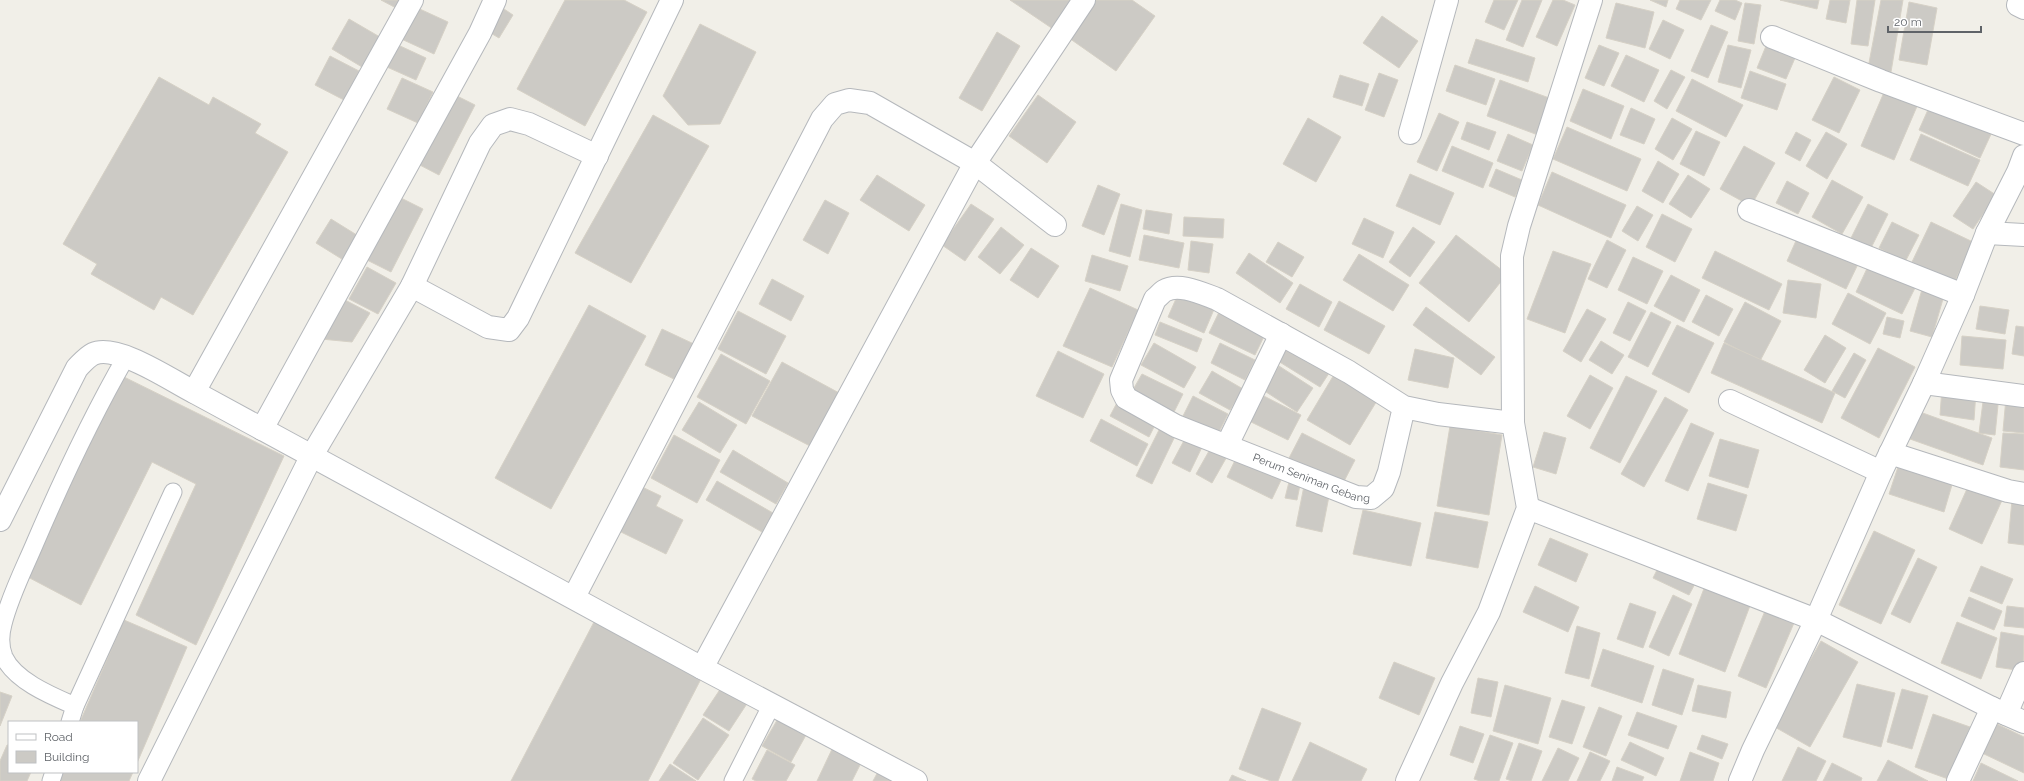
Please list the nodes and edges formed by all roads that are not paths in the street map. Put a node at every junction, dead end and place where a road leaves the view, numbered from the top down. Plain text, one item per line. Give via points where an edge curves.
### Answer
1 (412, 0) edge
2 (495, 0) edge
3 (672, 0) edge
4 (1084, 0) edge
5 (1447, 0) edge
6 (1591, 0) edge
7 (1772, 37) dead end
8 (1410, 133) dead end
9 (2024, 134) edge
10 (597, 156) junction
11 (975, 163) junction
12 (2022, 167) edge
13 (1749, 210) dead end
14 (1055, 225) dead end
15 (1987, 233) junction
16 (2024, 235) edge
17 (412, 286) junction
18 (1963, 295) junction
19 (1280, 334) junction
20 (126, 357) junction
21 (1924, 383) junction
22 (194, 392) junction
23 (2024, 396) edge
24 (1730, 401) dead end
25 (1404, 407) junction
26 (1513, 423) junction
27 (262, 429) junction
28 (1227, 445) junction
29 (311, 456) junction
30 (1886, 462) junction
31 (173, 492) dead end
32 (2024, 494) edge
33 (1528, 508) junction
34 (0, 520) edge
35 (574, 597) junction
36 (1816, 620) junction
37 (702, 668) junction
38 (2024, 673) edge
39 (772, 704) junction
40 (72, 714) edge
41 (2007, 715) edge
42 (149, 781) edge
43 (733, 781) edge
44 (916, 781) edge
45 (1407, 781) edge
46 (1740, 781) edge
47 (1958, 781) edge

1 - 22 street
2 - 27 street via 480,33
3 - 10 street
4 - 11 street
5 - 8 street
6 - 26 street via 1512,256
7 - 9 street
10 - 17 street via 529,124 510,119 493,125 480,143
10 - 17 street via 518,318 509,330 488,327
11 - 14 street
11 - 35 street via 870,103 849,100 835,104 822,119
11 - 37 street
12 - 15 street
13 - 18 street
15 - 16 street
15 - 18 street
17 - 29 street
18 - 21 street
19 - 25 street, Perum Seniman Gebang via 1349,372
19 - 28 street
19 - 28 street, Perum Seniman Gebang via 1217,299 1193,291 1173,288 1164,291 1155,299 1121,380 1122,390 1126,398 1176,426
20 - 22 street
20 - 34 street via 110,352 98,353 77,368
20 - 40 lane via 52,504 16,587 0,640 3,657 14,672
21 - 23 street
21 - 30 street
22 - 27 street
24 - 30 street
25 - 26 street, Perum Seniman Gebang
25 - 28 street, Perum Seniman Gebang via 1385,483 1371,498 1341,492
26 - 33 street
27 - 29 street
29 - 35 street
29 - 42 street
30 - 32 street
30 - 36 street
31 - 40 lane
33 - 36 street
33 - 45 street via 1489,612 1452,683
35 - 37 street
36 - 41 street
36 - 46 street
37 - 39 street
38 - 41 street
39 - 43 lane
39 - 44 street
41 - 47 street

